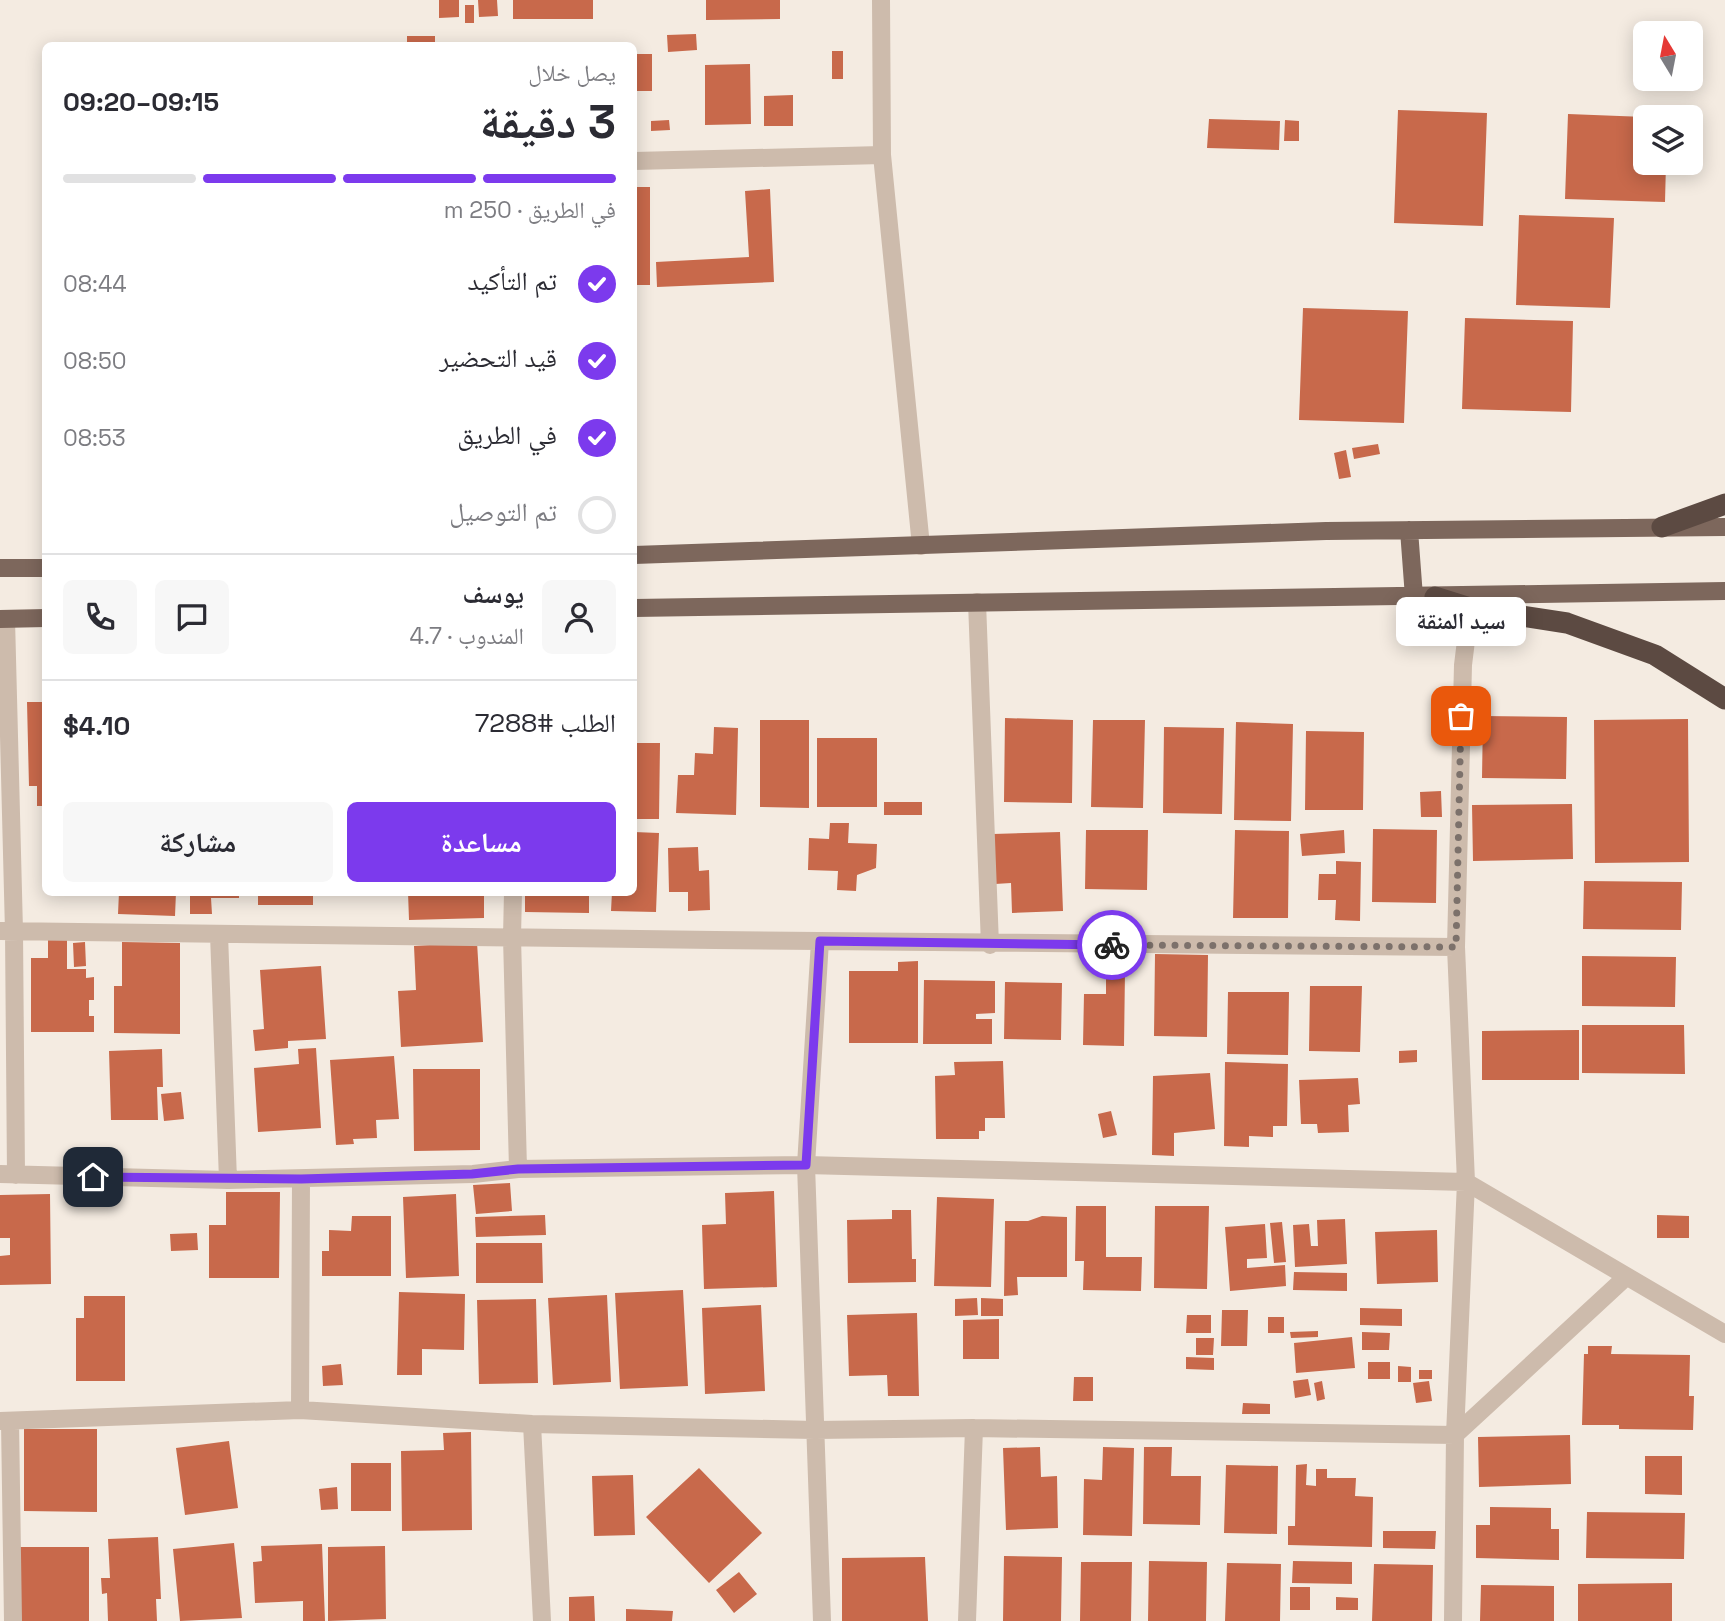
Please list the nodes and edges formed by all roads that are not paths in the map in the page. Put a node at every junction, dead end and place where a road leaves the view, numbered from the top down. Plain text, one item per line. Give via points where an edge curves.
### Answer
1 (881, 0) edge
2 (881, 155) junction
3 (637, 161) edge
4 (1725, 504) edge
5 (1662, 527) junction
6 (1725, 527) edge
7 (1409, 530) junction
8 (921, 546) junction
9 (637, 555) edge
10 (0, 568) edge
11 (42, 568) edge
12 (1725, 591) edge
13 (1414, 597) junction
14 (1435, 597) junction
15 (977, 602) junction
16 (637, 608) edge
17 (1470, 608) junction
18 (42, 618) edge
19 (3, 619) edge
20 (1725, 699) edge
21 (513, 896) edge
22 (7, 931) edge
23 (219, 934) junction
24 (512, 937) junction
25 (820, 941) junction
26 (990, 945) junction
27 (1456, 947) junction
28 (806, 1165) junction
29 (518, 1169) junction
30 (8, 1175) edge
31 (301, 1179) junction
32 (229, 1180) junction
33 (1466, 1182) junction
34 (1626, 1277) junction
35 (1725, 1334) edge
36 (300, 1410) junction
37 (5, 1421) edge
38 (532, 1424) junction
39 (974, 1429) junction
40 (815, 1430) junction
41 (1455, 1435) junction
42 (13, 1621) edge
43 (542, 1621) edge
44 (822, 1621) edge
45 (967, 1621) edge
46 (1453, 1621) edge

1 - 2 street
2 - 3 street
2 - 8 street
4 - 5 highway
5 - 6 main road
5 - 7 main road
7 - 8 main road
7 - 13 main road
8 - 9 main road
10 - 11 main road
12 - 14 main road
13 - 14 main road
13 - 15 main road
14 - 17 highway
15 - 16 main road
15 - 26 street
17 - 20 highway via 1567,623 1656,655
17 - 27 street via 1463,665
18 - 19 main road
19 - 22 street
21 - 24 street
22 - 23 street
22 - 30 street
23 - 24 street
23 - 32 street
24 - 25 street
24 - 29 street
25 - 26 street
25 - 28 street
26 - 27 street
27 - 33 street
28 - 29 street
28 - 33 street
28 - 40 street
29 - 31 street
30 - 32 street
31 - 32 street
31 - 36 street
33 - 34 street
33 - 41 street
34 - 35 street
34 - 41 street
36 - 37 street
36 - 38 street
37 - 42 street
38 - 40 street
38 - 43 street
39 - 40 street
39 - 41 street
39 - 45 street
40 - 44 street
41 - 46 street

